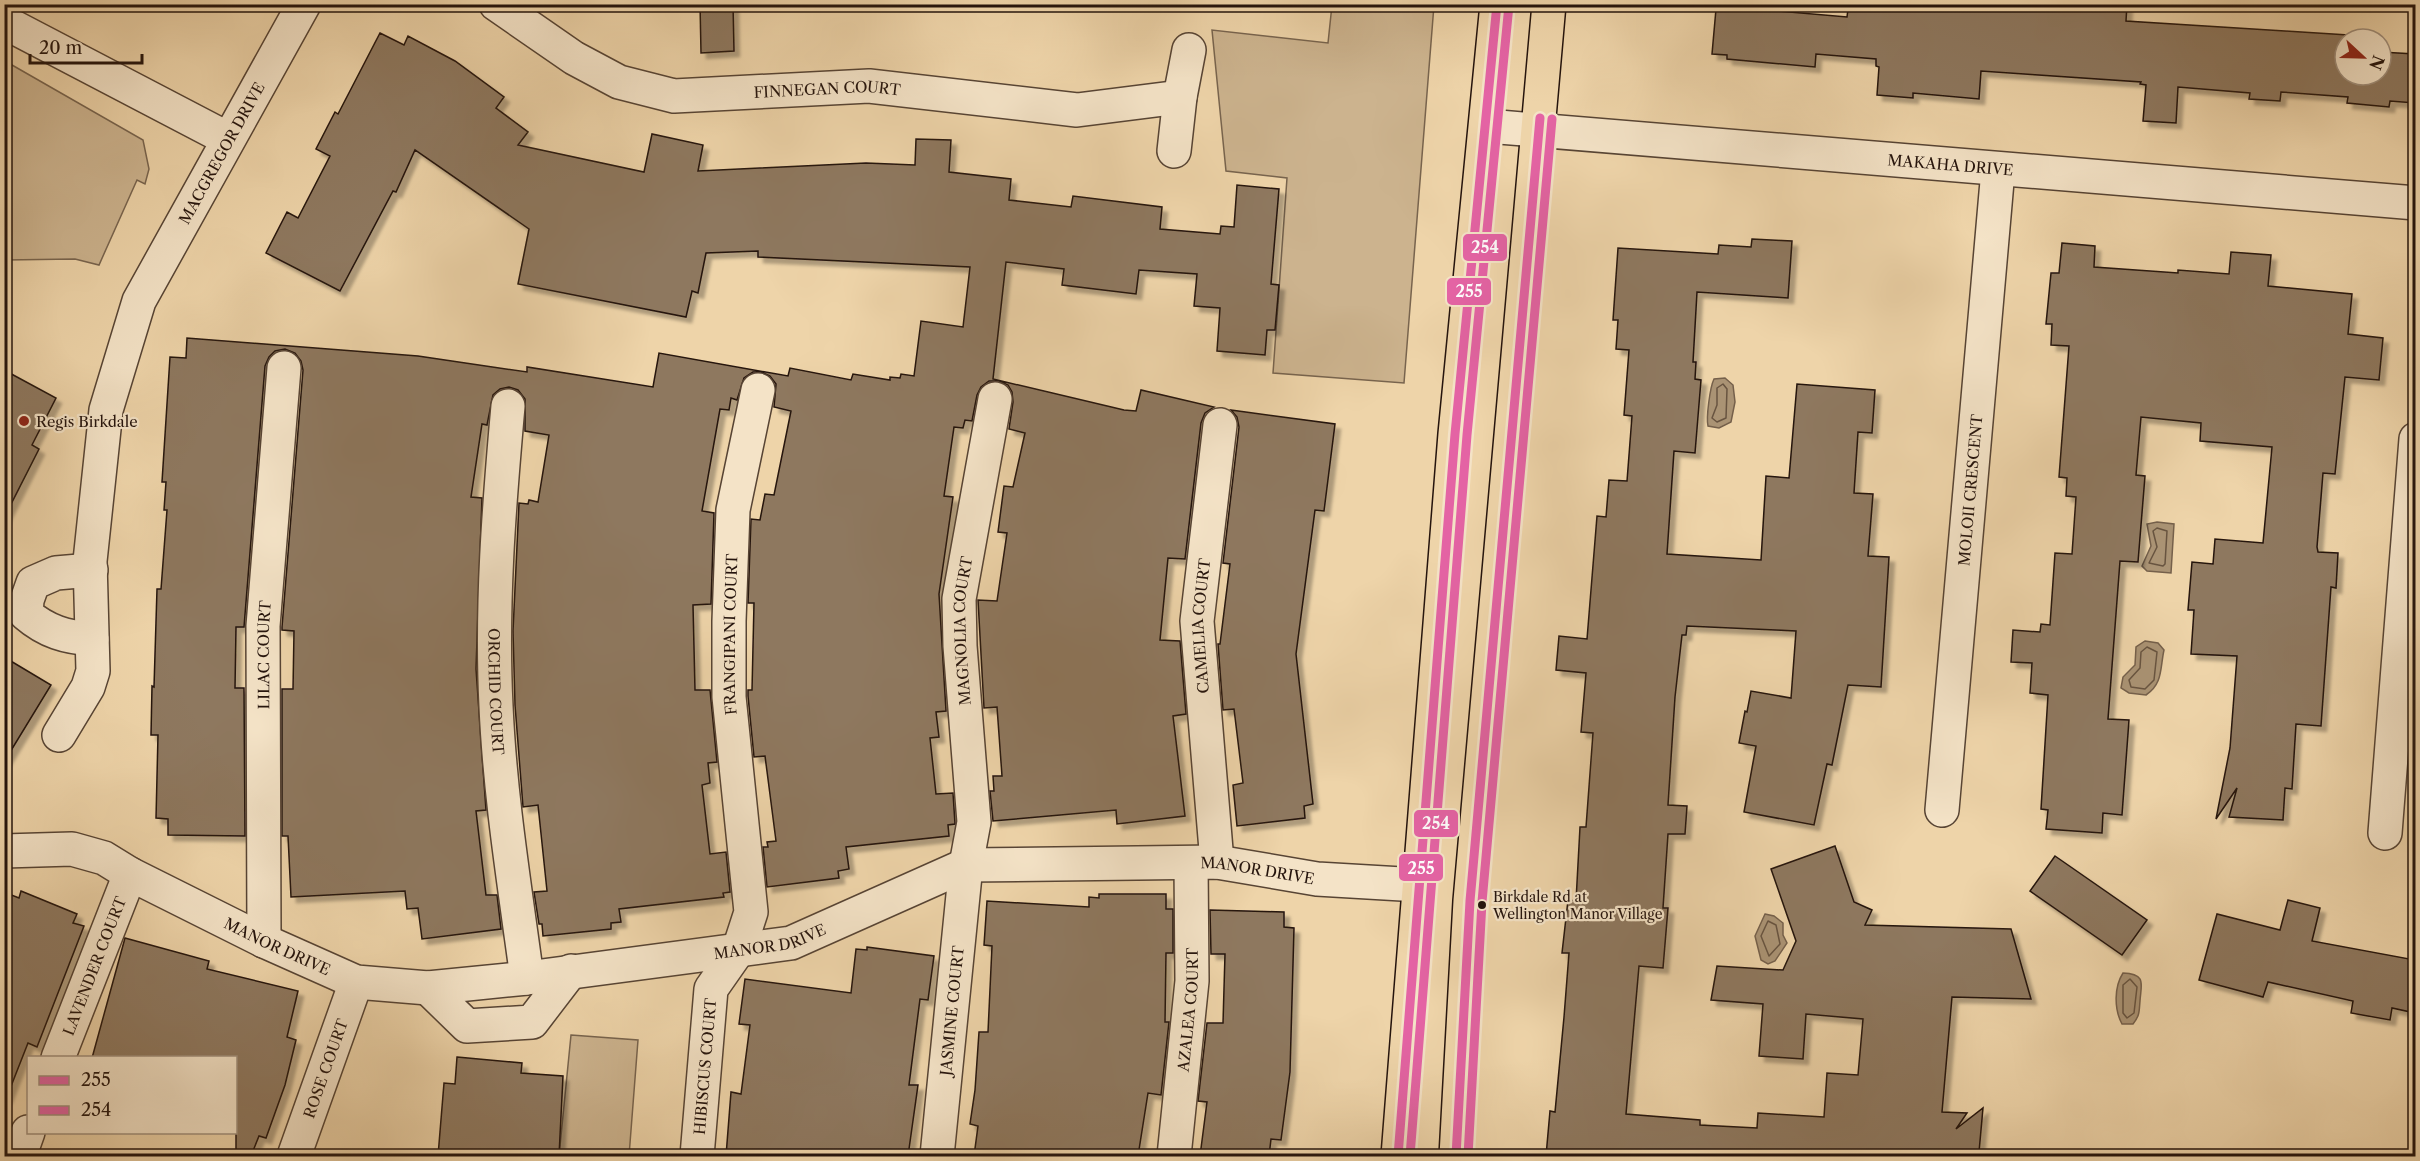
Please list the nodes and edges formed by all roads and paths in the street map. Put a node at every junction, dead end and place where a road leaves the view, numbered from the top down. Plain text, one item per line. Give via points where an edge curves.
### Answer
1 (304, 4) edge
2 (496, 4) edge
3 (1497, 4) edge
4 (1549, 4) edge
5 (4, 22) edge
6 (1189, 50) dead end
7 (1180, 97) junction
8 (1486, 126) junction
9 (1539, 131) junction
10 (228, 138) junction
11 (1174, 151) dead end
12 (1998, 170) junction
13 (2415, 202) edge
14 (284, 368) dead end
15 (758, 390) dead end
16 (995, 399) dead end
17 (508, 406) dead end
18 (1220, 425) dead end
19 (2415, 439) edge
20 (91, 570) junction
21 (92, 639) junction
22 (59, 735) dead end
23 (1942, 810) dead end
24 (2385, 833) dead end
25 (4, 851) edge
26 (1204, 863) junction
27 (966, 865) junction
28 (130, 874) junction
29 (1419, 885) junction
30 (264, 941) junction
31 (739, 950) junction
32 (571, 971) junction
33 (527, 978) junction
34 (356, 982) junction
35 (428, 988) junction
36 (59, 1056) edge
37 (294, 1156) edge
38 (697, 1156) edge
39 (937, 1156) edge
40 (1174, 1156) edge
41 (1398, 1156) edge
42 (1456, 1156) edge

1 - 10 street, MACGREGOR DRIVE
2 - 7 street, FINNEGAN COURT via 574,58 619,82 674,96 869,86 1077,110
3 - 8 main road
4 - 9 main road
5 - 10 street
6 - 7 street
7 - 11 street
8 - 9 street, MAKAHA DRIVE
8 - 29 main road via 1455,434
9 - 12 street, MAKAHA DRIVE
9 - 42 main road via 1470,901
10 - 20 street, MACGREGOR DRIVE via 139,301 106,410
12 - 13 street, MAKAHA DRIVE
12 - 23 street, MOLOII CRESCENT
14 - 30 street, LILAC COURT via 263,626
15 - 31 street, FRANGIPANI COURT via 730,541 729,697 751,912
16 - 27 street, MAGNOLIA COURT via 959,599 974,822
17 - 33 street, ORCHID COURT via 498,527 496,706 501,778
18 - 26 street, CAMELIA COURT via 1197,621
19 - 24 street
20 - 21 street, MACGREGOR DRIVE
20 - 21 street via 56,573 33,583 27,614 41,627 65,636
21 - 22 street, MACGREGOR DRIVE via 93,671 88,687
25 - 28 street, MANOR DRIVE via 72,849 104,858
26 - 27 street, MANOR DRIVE
26 - 29 street, MANOR DRIVE via 1317,879
26 - 40 street, AZALEA COURT
27 - 31 street, MANOR DRIVE via 791,943
27 - 39 street, JASMINE COURT
28 - 30 street, MANOR DRIVE
28 - 36 street, LAVENDER COURT
29 - 41 main road
30 - 34 street, MANOR DRIVE
31 - 32 street, MANOR DRIVE
31 - 38 street, HIBISCUS COURT via 711,989
32 - 33 street, MANOR DRIVE
32 - 35 street via 532,1022 467,1026
33 - 35 street, MANOR DRIVE
34 - 35 street, MANOR DRIVE
34 - 37 street, ROSE COURT

